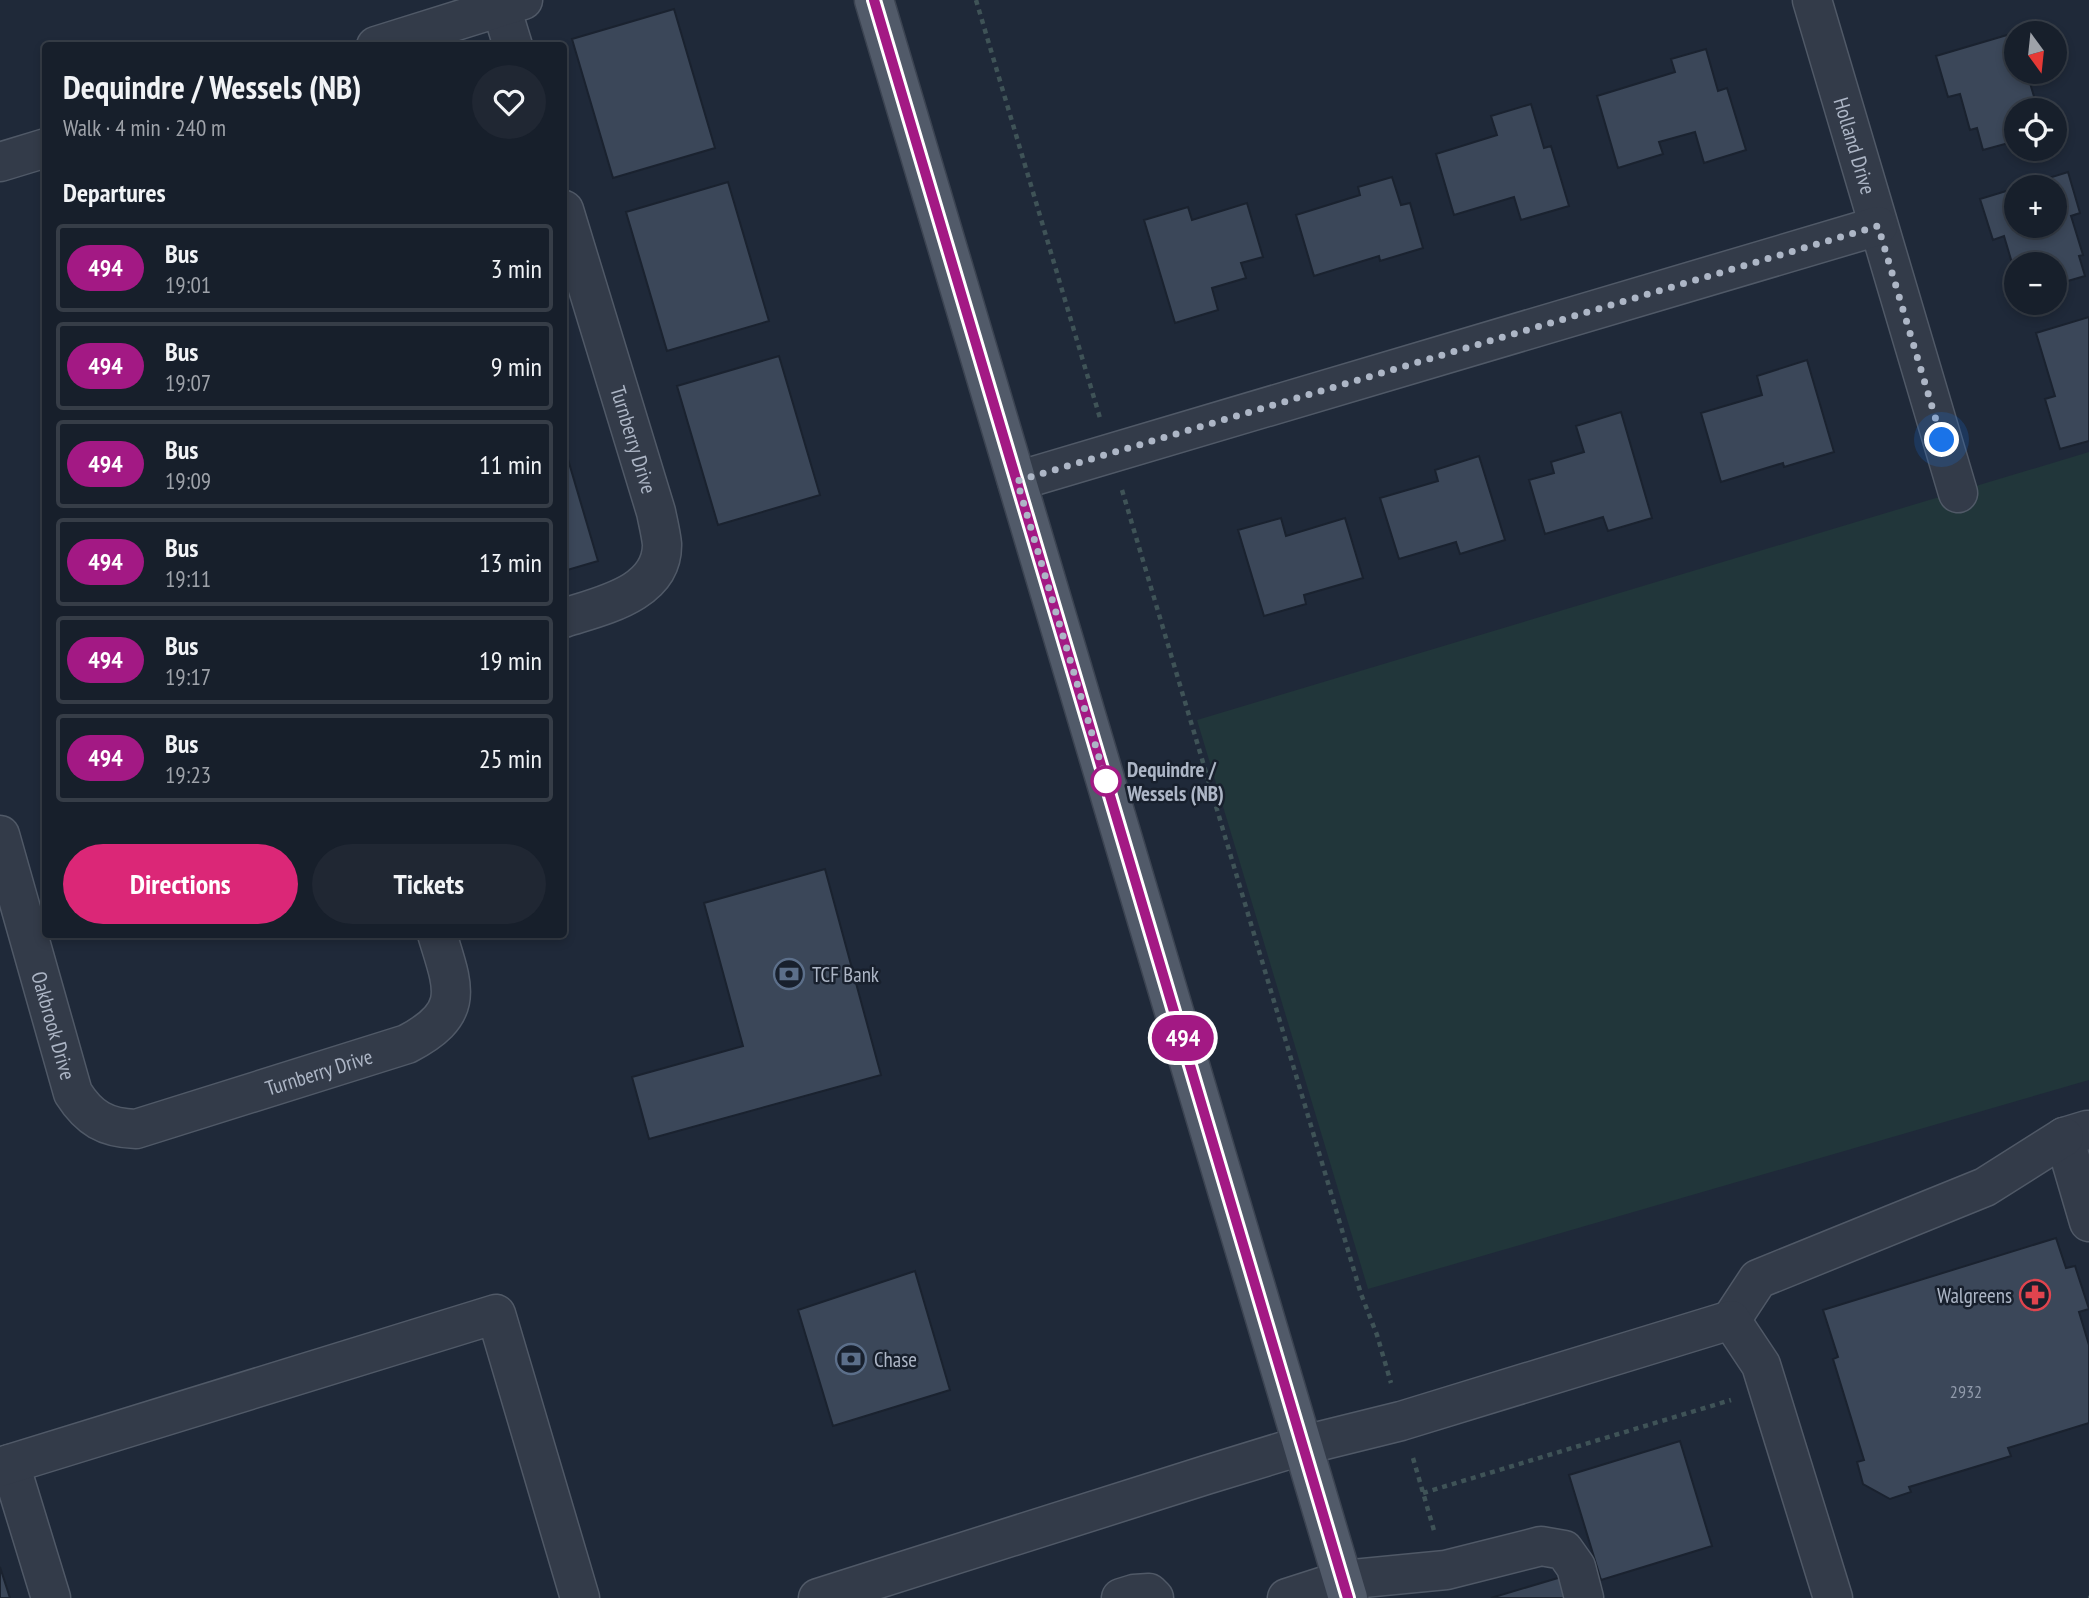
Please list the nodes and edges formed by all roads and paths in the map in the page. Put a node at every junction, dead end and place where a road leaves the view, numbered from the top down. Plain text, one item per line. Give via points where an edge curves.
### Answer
1 (874, 0) edge
2 (976, 0) edge
3 (1812, 0) edge
4 (512, 3) edge
5 (389, 42) edge
6 (513, 42) edge
7 (42, 149) edge
8 (0, 162) edge
9 (567, 220) edge
10 (1878, 226) junction
11 (1103, 428) dead end
12 (1118, 478) dead end
13 (1017, 481) junction
14 (1958, 493) dead end
15 (567, 617) edge
16 (0, 835) edge
17 (438, 938) edge
18 (102, 1122) joint
19 (2076, 1133) edge
20 (2089, 1222) edge
21 (1731, 1320) junction
22 (1393, 1393) dead end
23 (1736, 1398) dead end
24 (1304, 1445) junction
25 (1410, 1448) dead end
26 (5, 1466) edge
27 (1423, 1493) junction
28 (1437, 1539) dead end
29 (1345, 1589) edge
30 (839, 1595) edge
31 (51, 1598) edge
32 (580, 1598) edge
33 (1121, 1598) edge
34 (1154, 1598) edge
35 (1287, 1598) edge
36 (1584, 1598) edge
37 (1833, 1598) edge

1 - 13 main road
2 - 11 path
3 - 10 street, Holland Drive
4 - 5 street
4 - 6 street
7 - 8 street
9 - 15 street, Turnberry Drive via 656,512 662,547 654,575 637,589 612,603
10 - 13 street
10 - 14 street, Holland Drive
12 - 22 path
13 - 24 main road
16 - 18 street, Oakbrook Drive via 73,1093 85,1111
17 - 18 street, Turnberry Drive via 452,982 451,1004 425,1035 136,1129 117,1129
19 - 20 street
19 - 21 street via 1984,1187 1758,1279
21 - 24 street via 1414,1417
21 - 37 street via 1762,1365
23 - 27 path
24 - 29 main road
24 - 30 street
25 - 27 path
26 - 31 street
26 - 32 street via 496,1314
27 - 28 path
29 - 35 street
29 - 36 street via 1541,1546 1564,1550 1576,1567
33 - 34 street via 1149,1593

